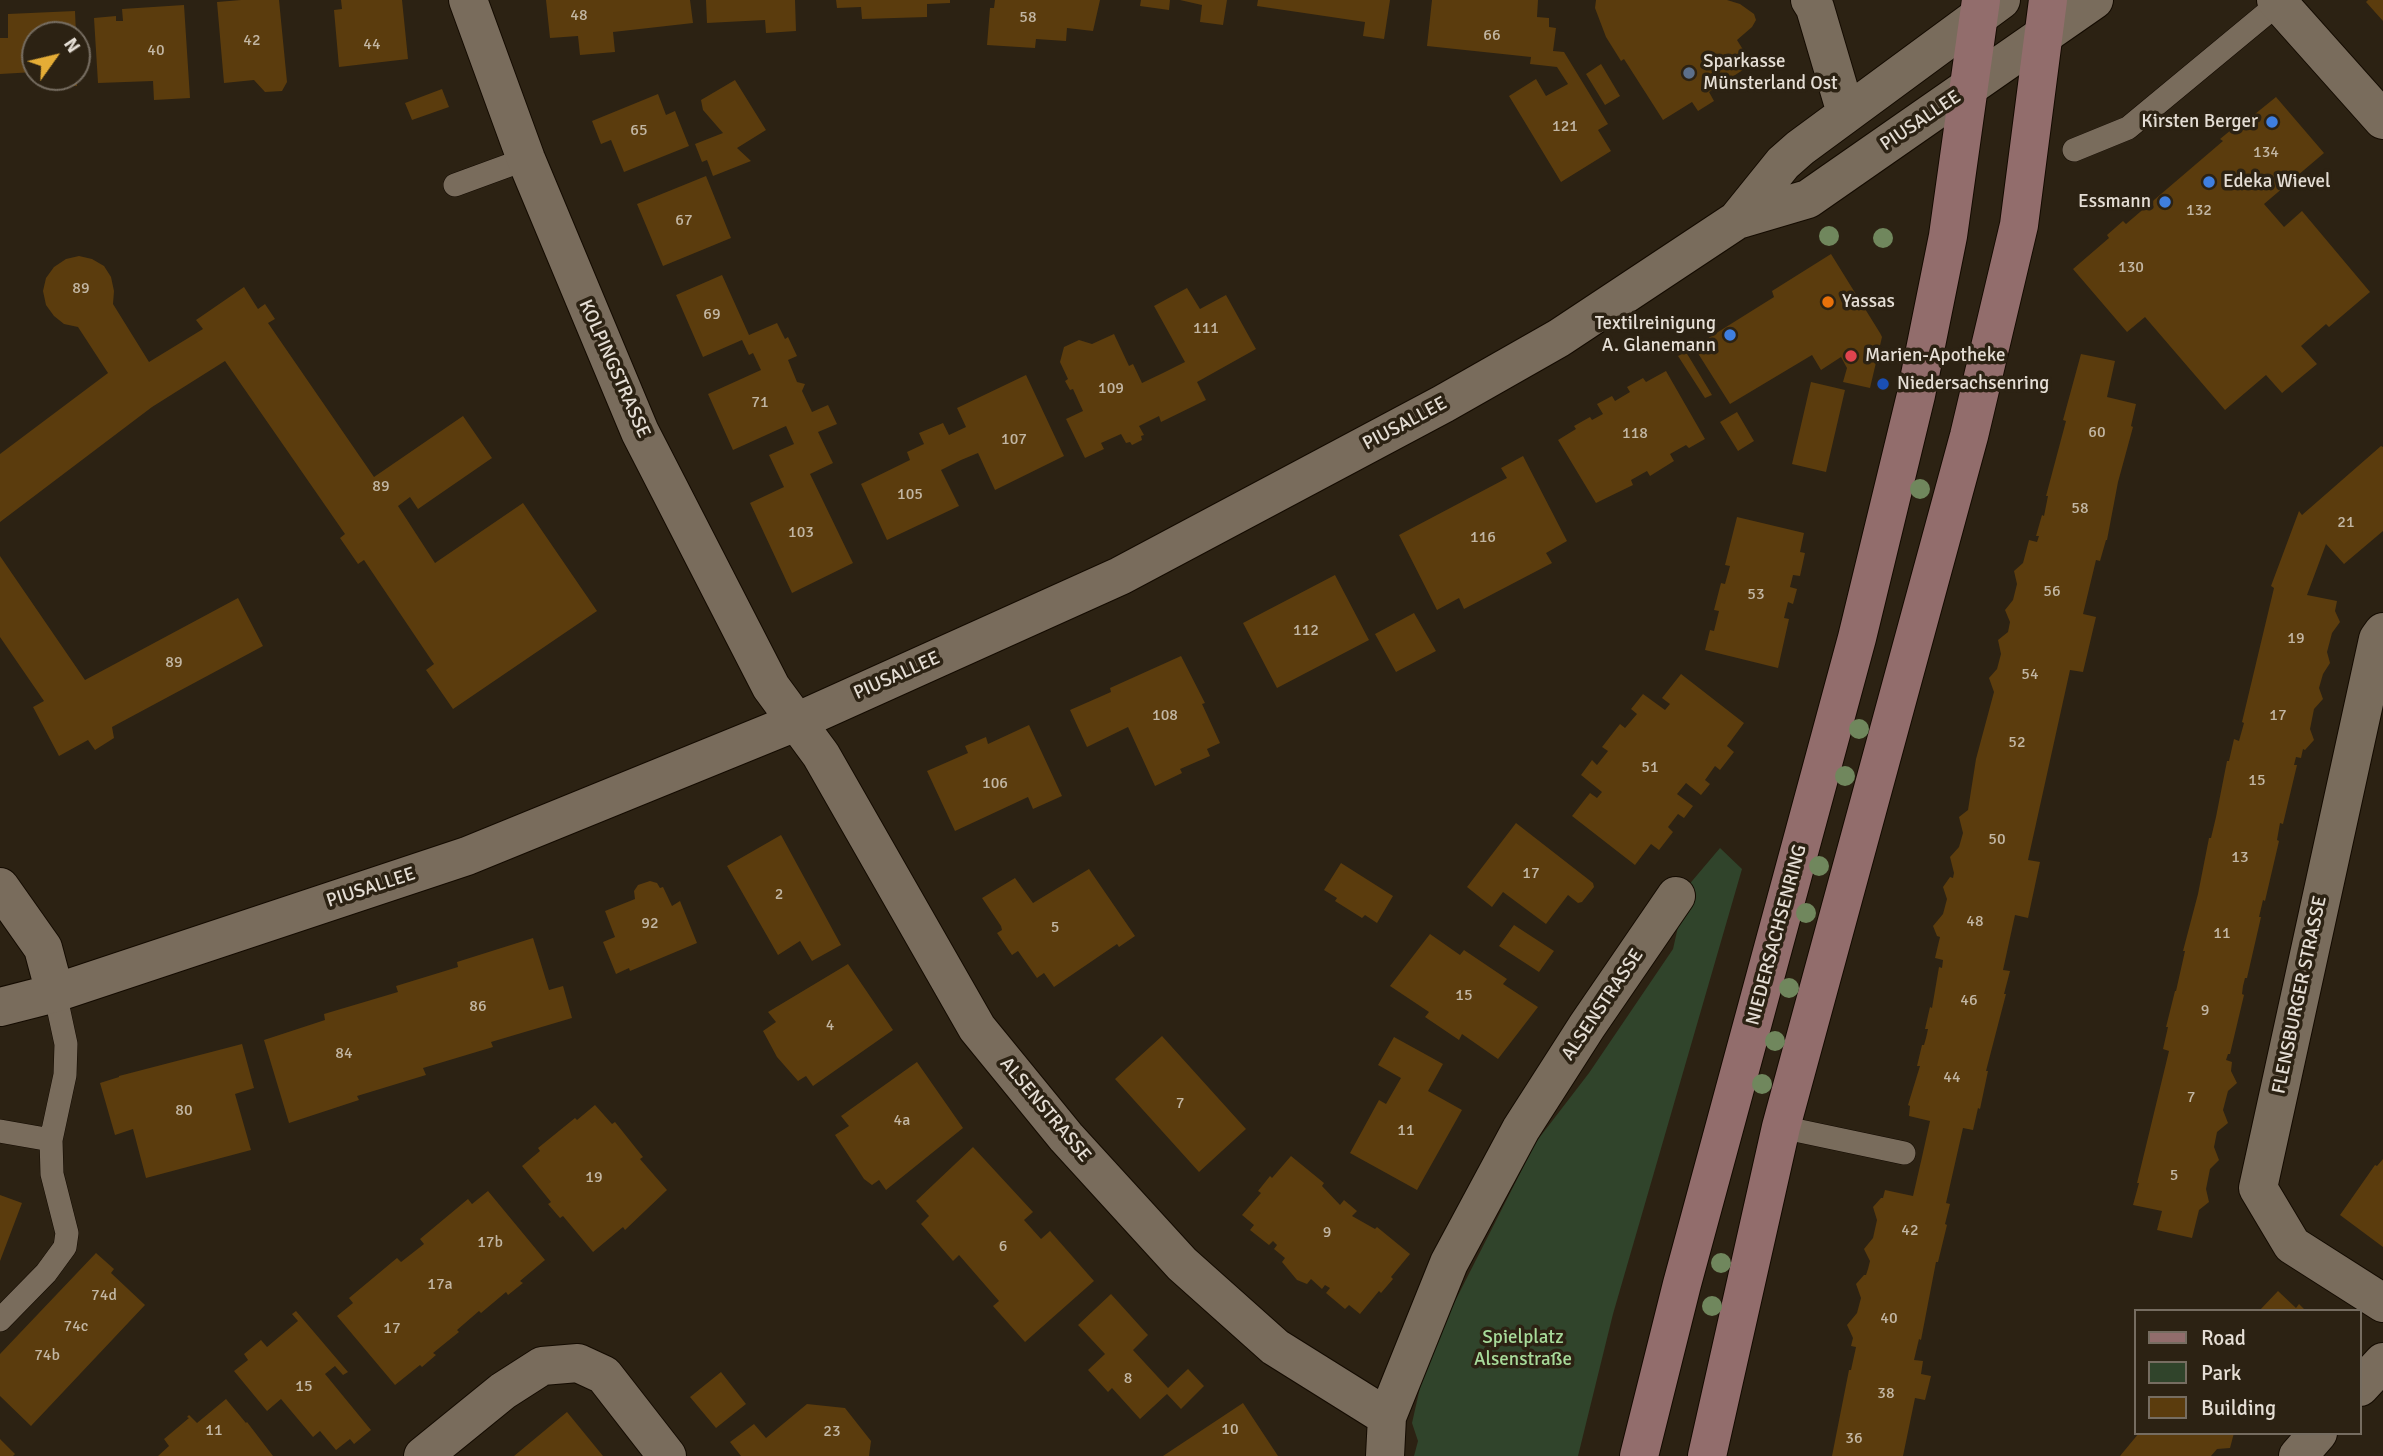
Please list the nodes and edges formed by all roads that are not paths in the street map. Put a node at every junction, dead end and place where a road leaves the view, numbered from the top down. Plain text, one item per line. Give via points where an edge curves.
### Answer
1 (468, 0) edge
2 (1810, 0) edge
3 (2094, 0) edge
4 (2278, 1) edge
5 (1987, 5) edge
6 (2046, 18) edge
7 (1969, 89) junction
8 (1846, 113) junction
9 (2383, 120) edge
10 (2074, 150) dead end
11 (526, 159) junction
12 (455, 185) dead end
13 (1737, 220) junction
14 (2383, 632) edge
15 (796, 722) junction
16 (0, 887) edge
17 (1676, 896) dead end
18 (55, 993) junction
19 (0, 1007) edge
20 (1781, 1127) junction
21 (0, 1131) edge
22 (51, 1140) junction
23 (1904, 1153) dead end
24 (2383, 1303) edge
25 (0, 1320) edge
26 (2383, 1362) edge
27 (2362, 1385) edge
28 (1387, 1417) junction
29 (2316, 1435) edge
30 (423, 1456) edge
31 (667, 1456) edge
32 (1385, 1456) edge
33 (1639, 1456) edge
34 (1707, 1456) edge
35 (2298, 1456) edge

1 - 11 street, KOLPINGSTRASSE
2 - 8 street
3 - 6 street, PIUSALLEE
4 - 9 street
4 - 10 lane via 2128,128
5 - 7 main road, NIEDERSACHSENRING
5 - 8 street, PIUSALLEE
6 - 7 street, PIUSALLEE
6 - 20 main road via 2019,225 1969,436
7 - 13 street, PIUSALLEE via 1808,199
7 - 33 main road, NIEDERSACHSENRING via 1948,236 1913,408 1857,638
8 - 13 street, PIUSALLEE via 1783,163
11 - 12 lane
11 - 15 street, KOLPINGSTRASSE via 640,432 771,687
13 - 15 street, PIUSALLEE via 1559,338 1443,404 1120,576
14 - 24 street, FLENSBURGER STRASSE via 2258,1188 2292,1245
15 - 18 street, PIUSALLEE via 467,856
15 - 28 street, ALSENSTRASSE via 821,755 977,1028 1066,1137 1182,1264 1275,1347
16 - 18 street via 43,948
17 - 28 street, ALSENSTRASSE via 1521,1129 1450,1263
18 - 19 street, PIUSALLEE
18 - 22 lane via 66,1044 65,1074
20 - 23 lane
20 - 34 main road
21 - 22 lane
22 - 25 lane via 52,1174 67,1233 65,1247
26 - 27 street
28 - 32 street, ALSENSTRASSE
29 - 35 street
30 - 31 street via 503,1391 542,1366 578,1363 604,1375

